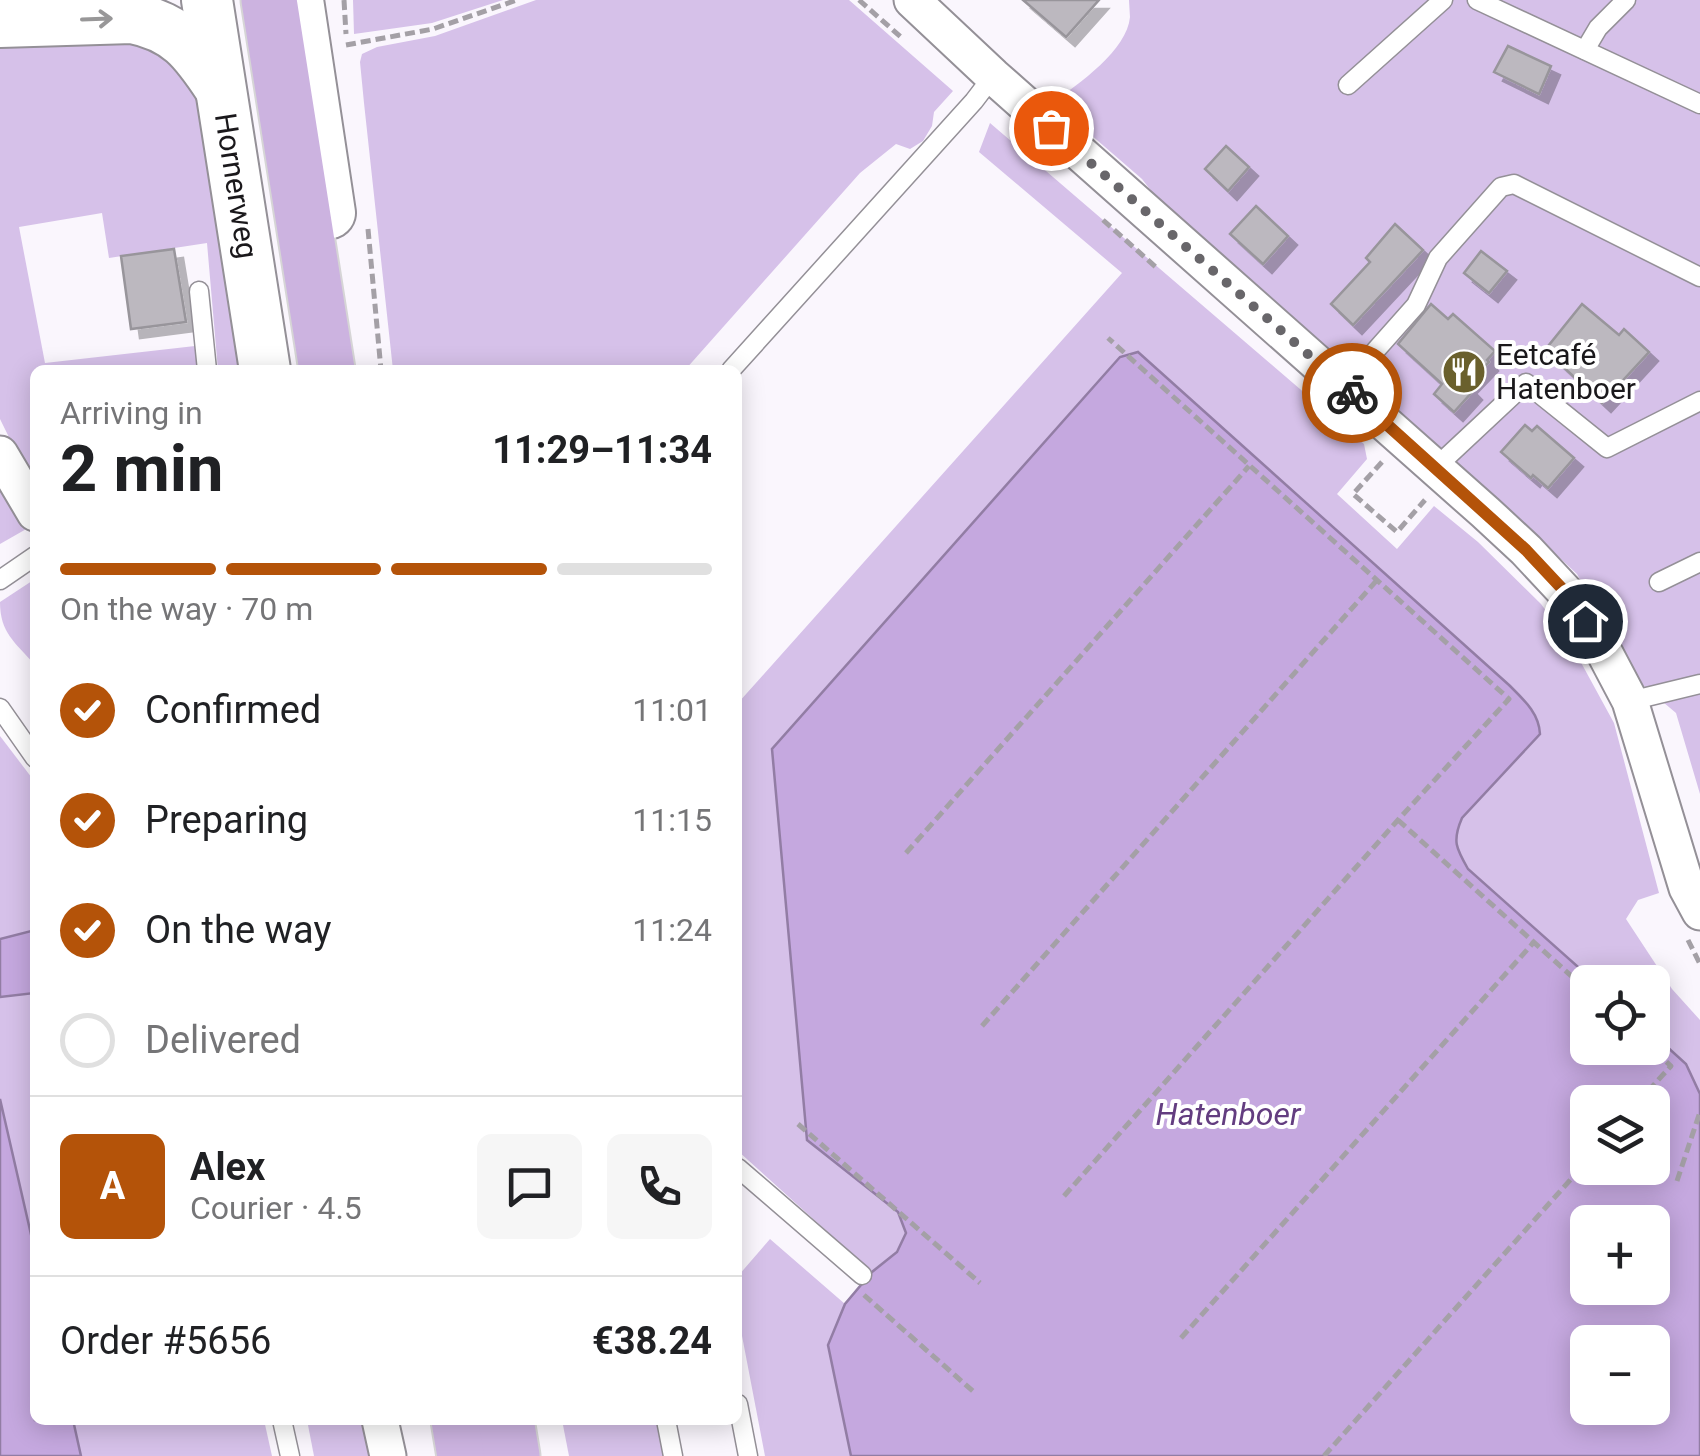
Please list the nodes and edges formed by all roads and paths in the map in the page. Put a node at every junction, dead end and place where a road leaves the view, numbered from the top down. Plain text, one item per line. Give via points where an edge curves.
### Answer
1 (18, 0) edge
2 (207, 0) edge
3 (237, 0) edge
4 (269, 0) edge
5 (298, 0) edge
6 (315, 0) edge
7 (517, 0) edge
8 (912, 0) edge
9 (1443, 0) edge
10 (1477, 0) edge
11 (1626, 0) edge
12 (0, 4) edge
13 (0, 22) edge
14 (1585, 50) junction
15 (328, 58) junction
16 (992, 76) junction
17 (1348, 84) dead end
18 (220, 88) junction
19 (1700, 104) edge
20 (1700, 278) edge
21 (199, 291) dead end
22 (1108, 338) dead end
23 (208, 365) edge
24 (264, 365) edge
25 (293, 365) edge
26 (326, 365) edge
27 (353, 365) edge
28 (736, 365) edge
29 (1344, 386) junction
30 (1700, 400) edge
31 (0, 454) edge
32 (1384, 459) dead end
33 (1250, 465) junction
34 (1431, 483) junction
35 (30, 505) edge
36 (30, 559) edge
37 (1700, 562) edge
38 (0, 580) edge
39 (1377, 580) junction
40 (1659, 582) dead end
41 (1700, 684) edge
42 (1630, 701) junction
43 (0, 708) edge
44 (30, 751) edge
45 (1398, 820) junction
46 (906, 853) dead end
47 (1692, 921) edge
48 (1534, 942) junction
49 (1700, 964) edge
50 (1570, 974) edge
51 (982, 1026) dead end
52 (1670, 1065) edge
53 (1654, 1085) edge
54 (1700, 1112) edge
55 (798, 1124) dead end
56 (742, 1172) edge
57 (1570, 1180) edge
58 (1677, 1181) dead end
59 (1064, 1196) dead end
60 (858, 1281) joint
61 (980, 1283) dead end
62 (1181, 1338) dead end
63 (975, 1393) dead end
64 (283, 1425) edge
65 (381, 1425) edge
66 (436, 1425) edge
67 (460, 1425) edge
68 (507, 1425) edge
69 (667, 1425) edge
70 (742, 1425) edge
71 (290, 1456) edge
72 (388, 1456) edge
73 (443, 1456) edge
74 (466, 1456) edge
75 (512, 1456) edge
76 (673, 1456) edge
77 (748, 1456) edge
78 (1324, 1456) edge

1 - 12 main road
2 - 18 main road, Hornerweg
3 - 25 main road, Hornerweg
4 - 26 main road, Hornerweg
5 - 15 main road
6 - 15 main road
7 - 15 path
8 - 16 street
9 - 17 lane
10 - 14 lane
11 - 14 lane
13 -> 18 main road via 151,22 187,43
14 - 19 lane
15 - 27 main road
16 - 28 lane
16 - 29 street
18 - 24 main road, Hornerweg
20 - 29 lane via 1514,184 1501,187 1438,258 1416,305
21 - 23 lane
22 - 33 path
29 - 34 street
30 - 34 lane via 1608,448 1526,383
31 - 35 street
32 - 34 path via 1353,494 1397,532
33 - 39 path
33 - 46 path
34 - 42 street via 1526,550 1569,596
36 - 38 lane
37 - 40 lane
39 - 45 path via 1509,699
39 - 51 path
41 - 42 lane
42 - 47 street
43 - 44 lane
45 - 48 path
45 - 59 path
47 - 49 path
48 - 50 path
48 - 62 path
52 - 53 path
54 - 58 path
55 - 61 path
56 - 60 lane
57 - 78 path
60 - 63 path
64 - 71 lane
65 - 72 street
66 - 73 main road
67 - 74 main road
68 - 75 main road
69 - 76 lane
70 - 77 lane

